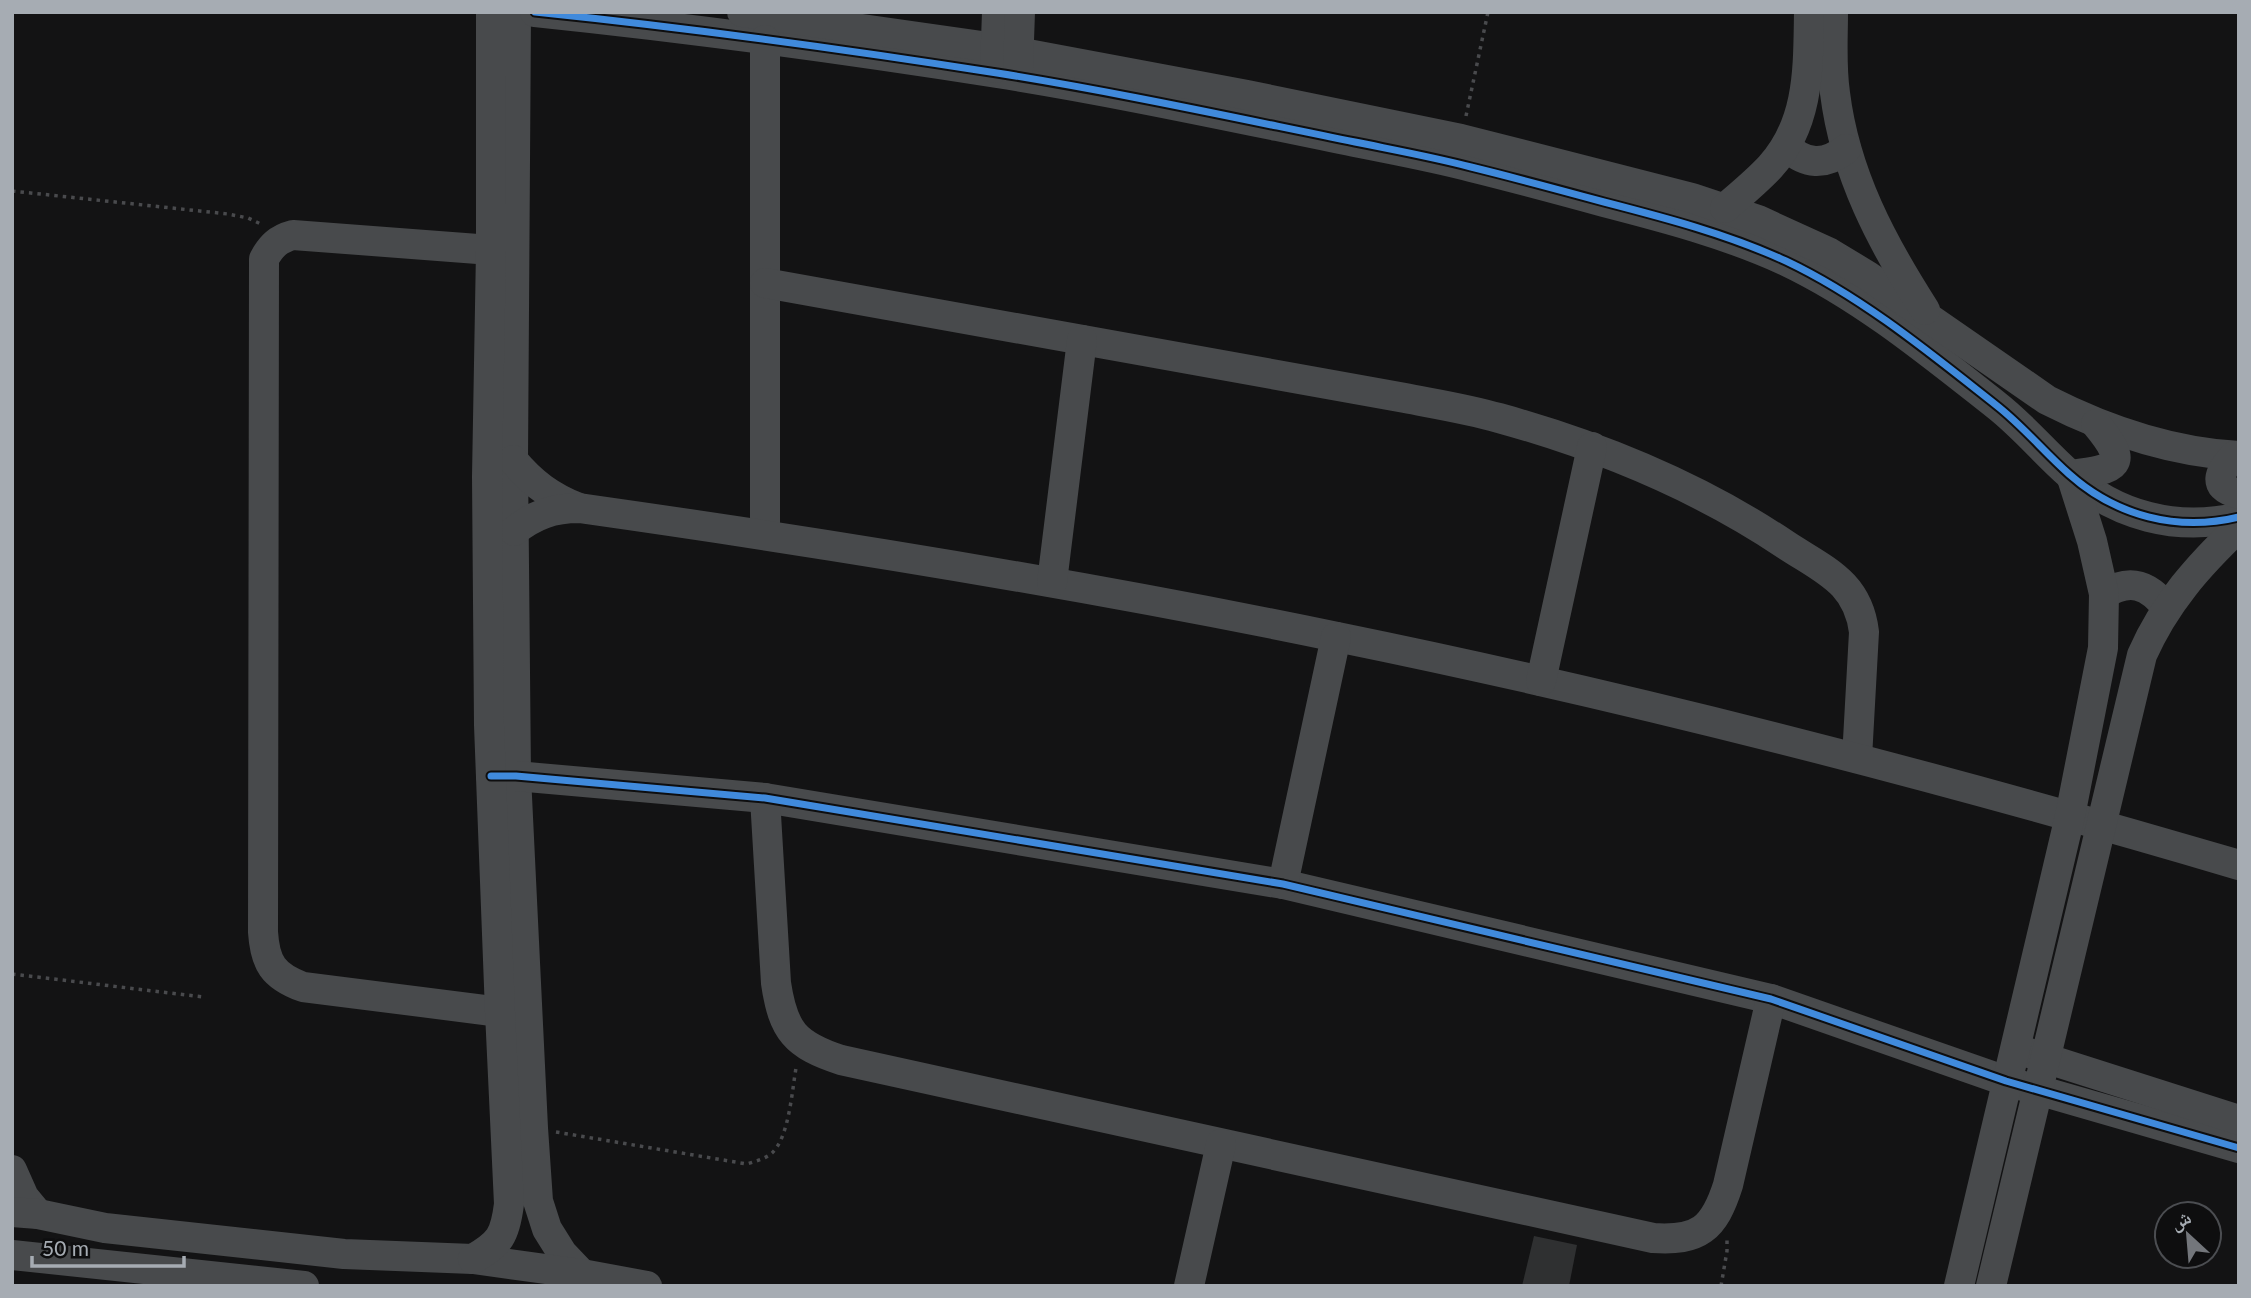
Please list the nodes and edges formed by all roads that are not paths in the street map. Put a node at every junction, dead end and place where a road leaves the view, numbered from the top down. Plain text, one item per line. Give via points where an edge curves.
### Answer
1 (491, 12) edge
2 (516, 12) edge
3 (535, 12) edge
4 (742, 12) edge
5 (997, 12) edge
6 (1020, 12) edge
7 (1809, 12) edge
8 (1833, 12) edge
9 (765, 40) junction
10 (1007, 62) junction
11 (1786, 146) junction
12 (1846, 149) junction
13 (1725, 208) junction
14 (491, 250) junction
15 (765, 283) junction
16 (1933, 322) junction
17 (1082, 340) junction
18 (2096, 424) junction
19 (1592, 447) junction
20 (2236, 456) edge
21 (513, 460) junction
22 (2071, 475) junction
23 (2239, 494) edge
24 (579, 508) junction
25 (2239, 517) edge
26 (2239, 527) edge
27 (514, 531) junction
28 (765, 535) junction
29 (1052, 582) junction
30 (2104, 594) junction
31 (2166, 607) junction
32 (1336, 637) junction
33 (1541, 681) junction
34 (1857, 758) junction
35 (504, 776) junction
36 (765, 798) junction
37 (2070, 816) junction
38 (2102, 825) junction
39 (2239, 865) edge
40 (1283, 884) junction
41 (1771, 999) junction
42 (500, 1012) junction
43 (2014, 1049) junction
44 (2045, 1058) junction
45 (2007, 1081) junction
46 (2037, 1090) junction
47 (2239, 1120) edge
48 (1221, 1143) junction
49 (2239, 1148) edge
50 (12, 1170) edge
51 (25, 1213) edge
52 (233, 1242) junction
53 (12, 1255) edge
54 (473, 1259) junction
55 (582, 1274) junction
56 (230, 1278) junction
57 (304, 1286) edge
58 (647, 1286) edge
59 (1189, 1286) edge
60 (1959, 1286) edge
61 (1990, 1286) edge

1 - 14 street
2 - 21 street
3 - 9 street
4 - 10 street
5 - 10 street
6 - 10 street
7 - 11 street via 1805,96
8 - 12 street via 1832,62
9 - 10 street
9 - 15 street
10 - 13 street via 1247,94 1461,139
10 - 22 street via 1246,120 1469,166 1744,243 1822,281 1885,321 2021,426
11 - 12 street via 1796,156 1822,162
11 - 13 street
12 - 16 street via 1879,231
13 - 16 street via 1830,253
14 - 35 street via 487,477
14 - 42 street via 293,235 270,247 264,259 264,951 285,981 303,987
15 - 17 street
15 - 28 street
16 - 18 street via 2047,400
17 - 19 street via 1470,411
17 - 29 street
18 - 20 street via 2178,449
18 - 22 street via 2116,450 2114,464 2102,471
19 - 33 street
19 - 34 street via 1755,524 1846,586 1862,615 1864,632
20 - 23 street via 2220,477 2225,489
21 - 24 street via 542,489
21 - 27 street
22 - 25 street via 2096,495 2156,520 2188,524
22 - 30 street
24 - 27 street via 544,512
24 - 28 street
26 - 31 street
27 - 35 street
28 - 29 street
29 - 32 street
30 - 31 street via 2116,587 2144,587
30 - 37 street via 2103,648
31 - 38 street via 2142,655
32 - 33 street
32 - 40 street
33 - 34 street
34 - 37 street
35 - 36 street
35 - 42 street
35 - 55 street via 538,1201 562,1254
36 - 40 street
36 - 48 street via 780,1010 802,1043 841,1060
37 - 38 street
37 - 43 street
38 - 39 street
38 - 44 street
40 - 41 street
41 - 45 street
41 - 48 street via 1720,1210 1703,1229 1679,1240
42 - 54 street via 509,1204 506,1227 493,1247
43 - 44 street
43 - 45 street
44 - 46 street
44 - 47 street
45 - 46 street
45 - 60 street
46 - 49 street
46 - 61 street
48 - 59 street
50 - 51 street via 24,1197
51 - 52 street via 105,1228
52 - 54 street via 344,1254
52 - 56 street
53 - 56 street
54 - 55 street
55 - 58 street
56 - 57 street

